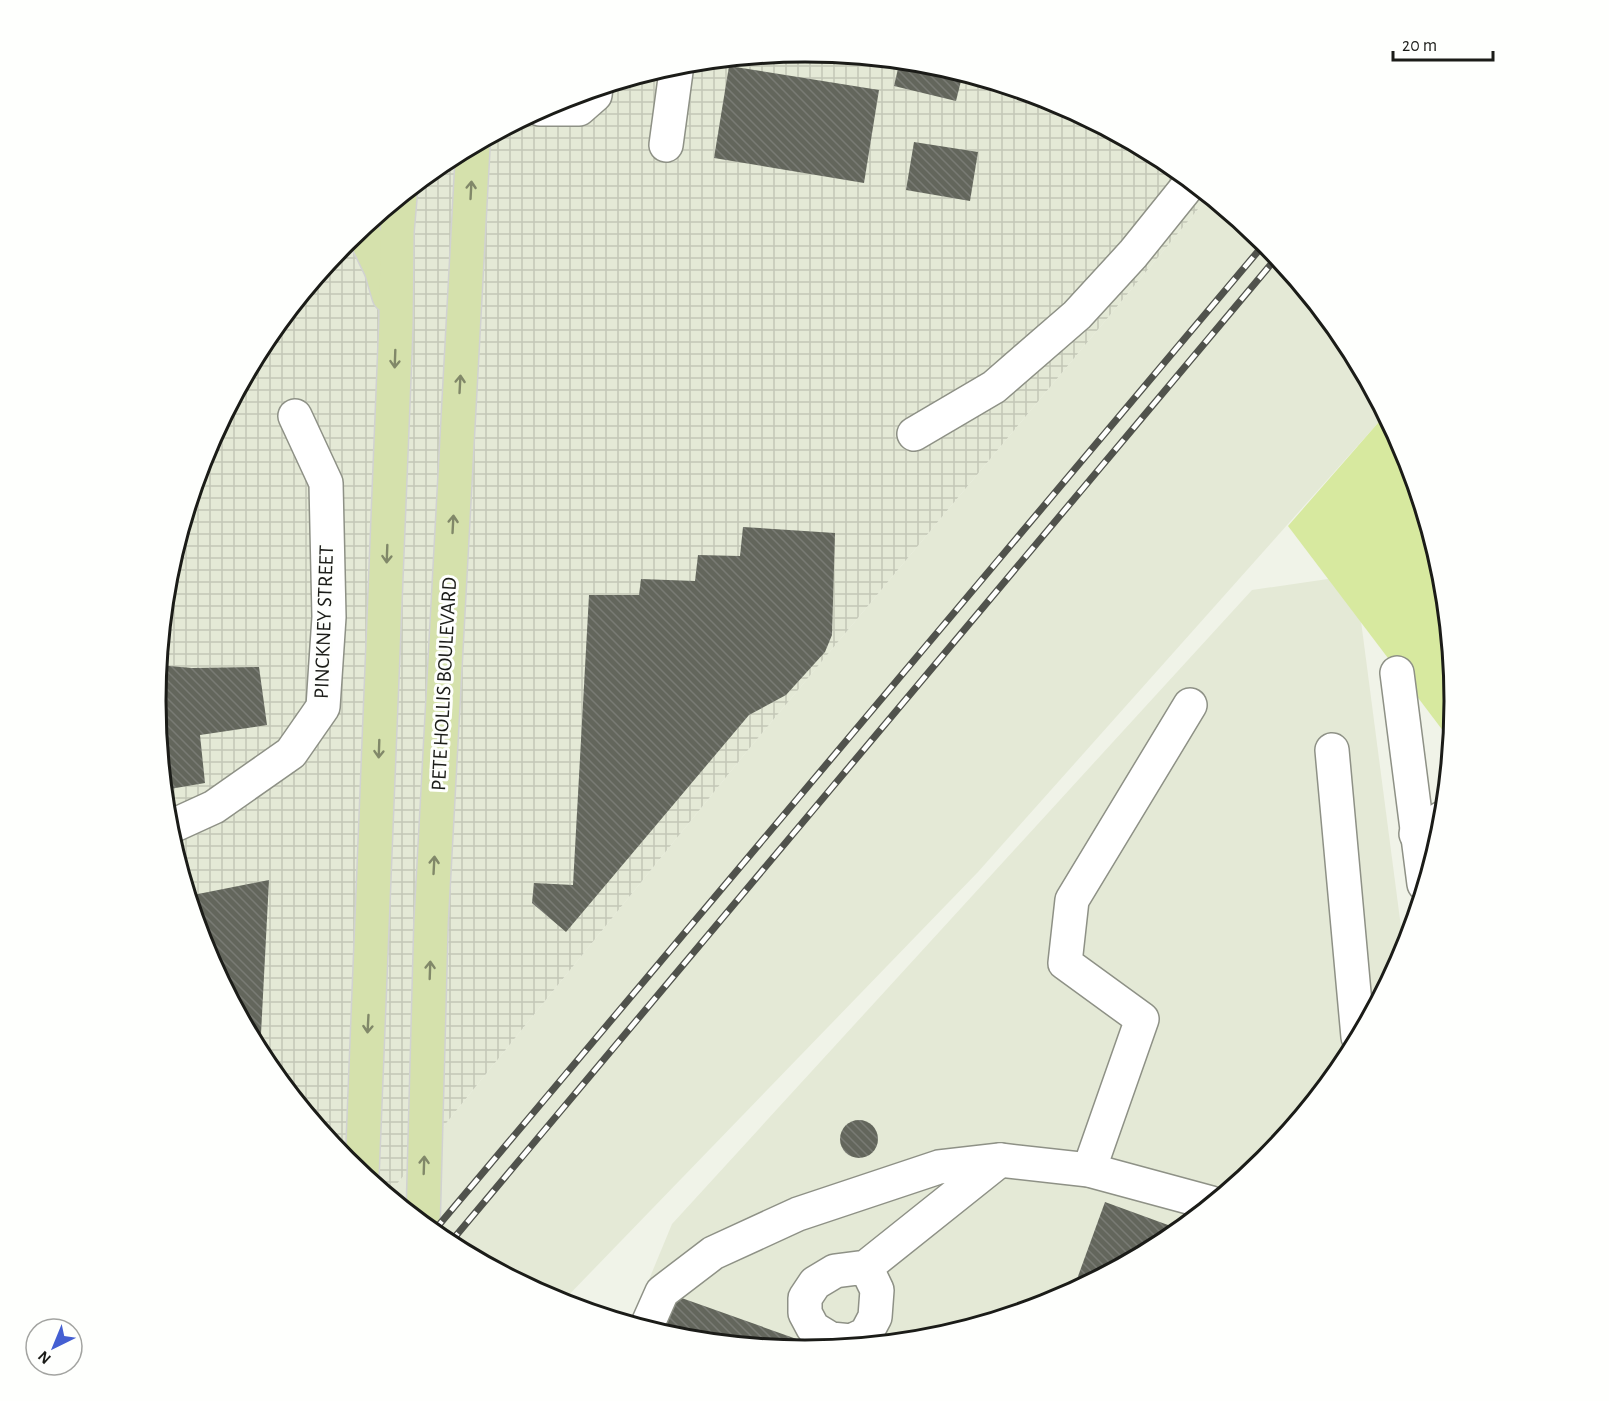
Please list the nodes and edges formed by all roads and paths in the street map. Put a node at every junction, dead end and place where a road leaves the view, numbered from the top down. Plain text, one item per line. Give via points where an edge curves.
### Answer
1 (676, 75) edge
2 (592, 98) edge
3 (563, 109) edge
4 (666, 145) dead end
5 (472, 155) edge
6 (1186, 189) edge
7 (399, 207) edge
8 (365, 237) edge
9 (396, 323) junction
10 (295, 416) dead end
11 (914, 434) dead end
12 (1397, 673) dead end
13 (1190, 705) dead end
14 (1332, 750) dead end
15 (178, 824) edge
16 (1429, 826) edge
17 (1357, 1022) edge
18 (1000, 1160) junction
19 (363, 1161) edge
20 (1089, 1170) junction
21 (1201, 1200) edge
22 (423, 1213) edge
23 (866, 1267) dead end
24 (649, 1320) edge

1 - 4 street
2 - 3 street via 579,109
22 -> 5 main road, PETE HOLLIS BOULEVARD via 431,924
6 - 11 street via 1134,254 1077,315 994,387
7 - 9 main road
8 - 9 main road via 381,269
9 -> 19 main road
10 - 15 street, PINCKNEY STREET via 326,483 329,617 323,707 291,753 214,807
12 - 16 street
13 - 20 street via 1072,900 1065,963 1142,1019
14 - 17 street
18 - 20 street
18 - 23 street
18 - 24 street via 939,1167 798,1214 713,1252 662,1292
20 - 21 street

